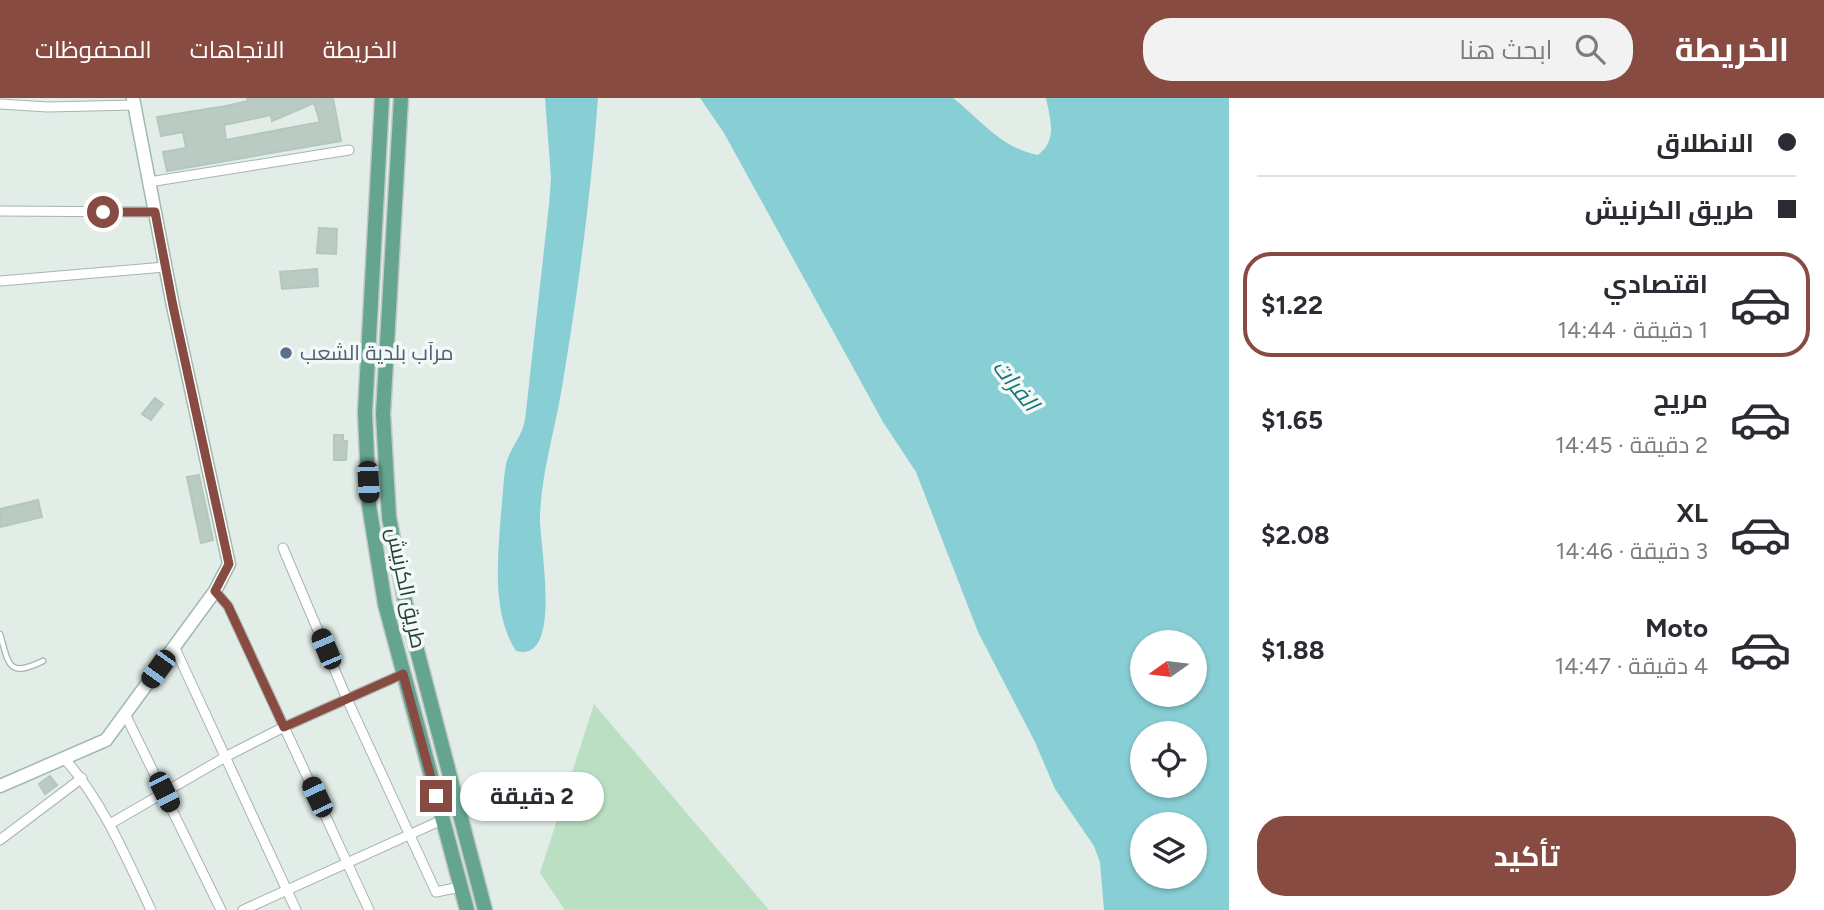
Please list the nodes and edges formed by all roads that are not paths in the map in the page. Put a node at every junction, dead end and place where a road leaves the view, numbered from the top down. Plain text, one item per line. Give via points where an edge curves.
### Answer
1 (382, 98) edge
2 (401, 98) edge
3 (134, 101) edge
4 (0, 104) edge
5 (349, 150) dead end
6 (149, 182) junction
7 (0, 211) edge
8 (155, 212) junction
9 (165, 267) junction
10 (0, 281) edge
11 (283, 548) dead end
12 (215, 591) junction
13 (0, 634) edge
14 (174, 646) junction
15 (43, 662) dead end
16 (403, 674) junction
17 (347, 699) junction
18 (125, 714) junction
19 (284, 727) junction
20 (227, 756) junction
21 (64, 758) junction
22 (82, 778) junction
23 (0, 786) edge
24 (164, 792) junction
25 (442, 820) junction
26 (110, 824) junction
27 (409, 835) junction
28 (0, 840) edge
29 (348, 863) junction
30 (460, 887) junction
31 (288, 890) junction
32 (151, 910) edge
33 (221, 910) edge
34 (243, 910) edge
35 (296, 910) edge
36 (369, 910) edge
37 (467, 910) edge
38 (485, 910) edge

1 - 16 main road, طريق الكرنيش via 365,412 369,505 385,604
2 - 38 main road, طريق الكرنيش via 383,414 389,517 407,612
3 - 4 street via 48,107
3 - 6 street
5 - 6 street
6 - 8 street
7 - 8 street
8 - 9 street
9 - 10 street
9 - 12 street via 229,564
11 - 17 street
12 - 14 street
12 - 19 street via 228,606
13 - 15 lane via 9,663 16,669
14 - 18 street
14 - 20 street
16 - 17 street
16 - 25 main road, طريق الكرنيش
17 - 19 street
17 - 27 street
18 - 21 street via 106,740
18 - 24 street
19 - 20 street
19 - 29 street
20 - 24 street
20 - 31 street
21 - 22 street
21 - 23 street
22 - 26 street
22 - 28 street
24 - 26 street
24 - 33 street
25 - 27 street
25 - 30 main road, طريق الكرنيش
26 - 32 street
27 - 29 street
27 - 30 street via 436,892
29 - 31 street
29 - 36 street
30 - 37 main road, طريق الكرنيش
31 - 34 street
31 - 35 street

